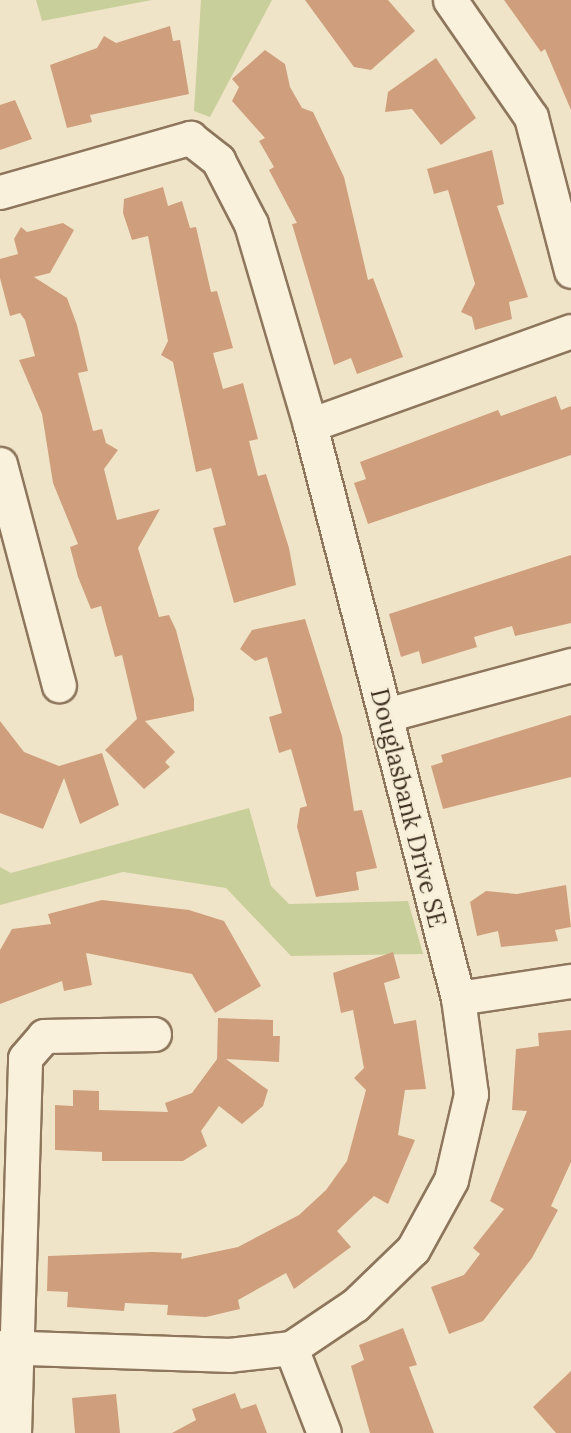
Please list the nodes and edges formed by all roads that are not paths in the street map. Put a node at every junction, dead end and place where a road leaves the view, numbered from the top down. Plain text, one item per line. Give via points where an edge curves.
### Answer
1 (450, 0) edge
2 (0, 192) edge
3 (571, 271) edge
4 (571, 331) edge
5 (310, 425) junction
6 (0, 464) edge
7 (571, 665) edge
8 (59, 685) dead end
9 (386, 715) junction
10 (571, 981) edge
11 (458, 998) junction
12 (154, 1034) dead end
13 (7, 1347) edge
14 (291, 1348) junction
15 (14, 1433) edge
16 (324, 1433) edge

1 - 3 street via 531,117
2 - 5 street, Douglasbank Drive SE via 190,138 218,160 251,224
4 - 5 street
5 - 9 street, Douglasbank Drive SE
6 - 8 street
7 - 9 street
9 - 11 street, Douglasbank Drive SE
10 - 11 street
11 - 14 street, Douglasbank Drive SE via 471,1094 451,1180 413,1250 355,1305
12 - 13 street via 44,1036 26,1058
13 - 14 street, Douglasbank Drive SE via 229,1355
13 - 15 street
14 - 16 street

